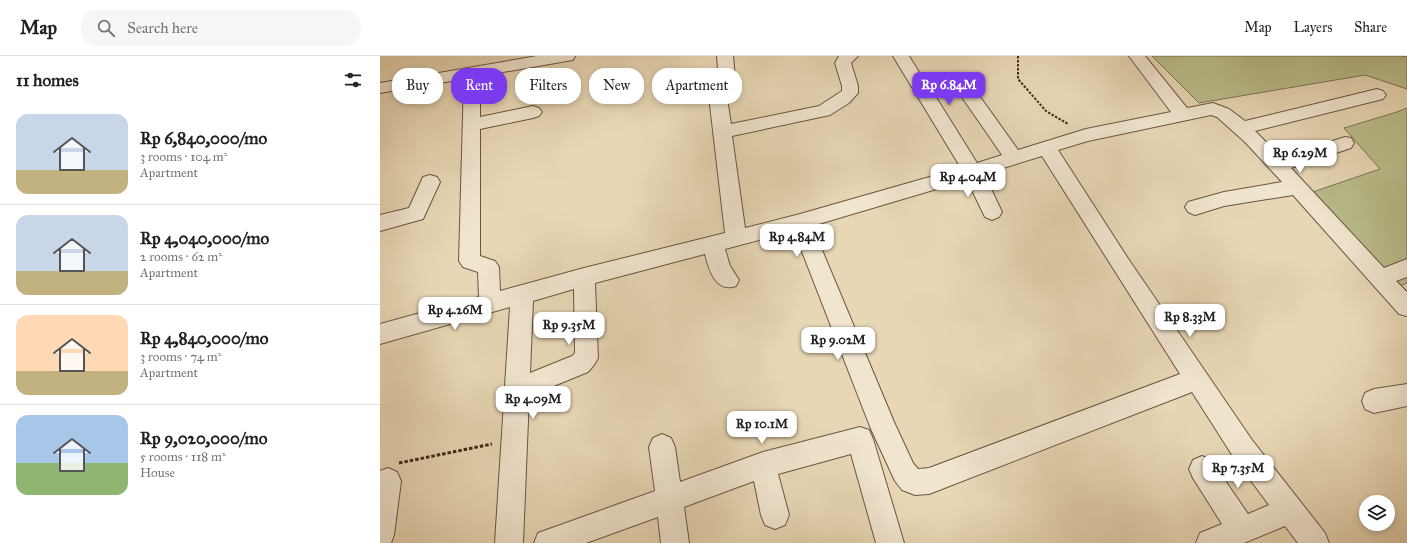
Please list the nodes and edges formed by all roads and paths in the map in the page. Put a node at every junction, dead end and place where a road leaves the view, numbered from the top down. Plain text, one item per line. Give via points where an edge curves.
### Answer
1 (567, 56) edge
2 (725, 56) edge
3 (850, 56) edge
4 (901, 56) edge
5 (1018, 56) edge
6 (1137, 56) edge
7 (500, 68) edge
8 (451, 76) edge
9 (380, 88) edge
10 (922, 91) junction
11 (1377, 95) dead end
12 (471, 104) edge
13 (533, 112) dead end
14 (1183, 115) junction
15 (471, 125) junction
16 (1241, 128) junction
17 (723, 132) junction
18 (1086, 134) junction
19 (1345, 143) dead end
20 (1047, 148) junction
21 (1014, 158) junction
22 (1278, 165) junction
23 (973, 171) junction
24 (430, 182) dead end
25 (1296, 187) junction
26 (1195, 207) dead end
27 (992, 212) dead end
28 (800, 222) junction
29 (380, 223) edge
30 (736, 239) junction
31 (714, 244) junction
32 (1407, 268) edge
33 (584, 277) junction
34 (1380, 278) junction
35 (728, 280) dead end
36 (522, 295) junction
37 (490, 303) junction
38 (1407, 307) edge
39 (380, 334) edge
40 (1196, 379) junction
41 (516, 390) junction
42 (1407, 395) edge
43 (1374, 401) dead end
44 (884, 428) junction
45 (514, 439) junction
46 (860, 439) junction
47 (662, 447) dead end
48 (763, 465) junction
49 (1202, 469) dead end
50 (390, 473) joint
51 (670, 499) junction
52 (1281, 514) dead end
53 (775, 515) dead end
54 (1242, 530) junction
55 (380, 535) edge
56 (509, 543) edge
57 (548, 543) edge
58 (675, 543) edge
59 (890, 543) edge
60 (1210, 543) edge
61 (1315, 543) edge

1 - 7 street
2 - 17 street via 728,77 719,105
3 - 17 street via 843,63 850,86 850,93 844,99 810,115
4 - 10 street
5 - 18 path via 1018,79 1027,90 1046,111
6 - 14 street
8 - 9 street
10 - 21 street via 968,83
10 - 23 street
11 - 16 street
12 - 15 street
13 - 15 street
14 - 16 street via 1218,110
14 - 18 street
15 - 37 street via 470,261 488,267
16 - 22 street
17 - 30 street
18 - 20 street
19 - 22 street
20 - 21 street
20 - 40 street
21 - 23 street
22 - 25 street
23 - 27 street
23 - 28 street
24 - 29 street via 416,214
25 - 26 street via 1224,199
25 - 34 street
28 - 30 street
28 - 44 street
30 - 31 street
31 - 33 street
31 - 35 street via 717,263
32 - 34 street
33 - 36 street
33 - 41 street via 586,358 580,364
34 - 38 street
36 - 37 street
36 - 41 street
37 - 39 street
40 - 44 street via 920,483 908,478 904,472
40 - 61 street via 1243,449
41 - 45 street
42 - 43 street
44 - 46 street
45 - 50 path
45 - 56 street
46 - 48 street
46 - 59 street
47 - 51 street
48 - 51 street
48 - 53 street
49 - 54 street
50 - 55 street
51 - 57 street
51 - 58 street
52 - 54 street
54 - 60 street

